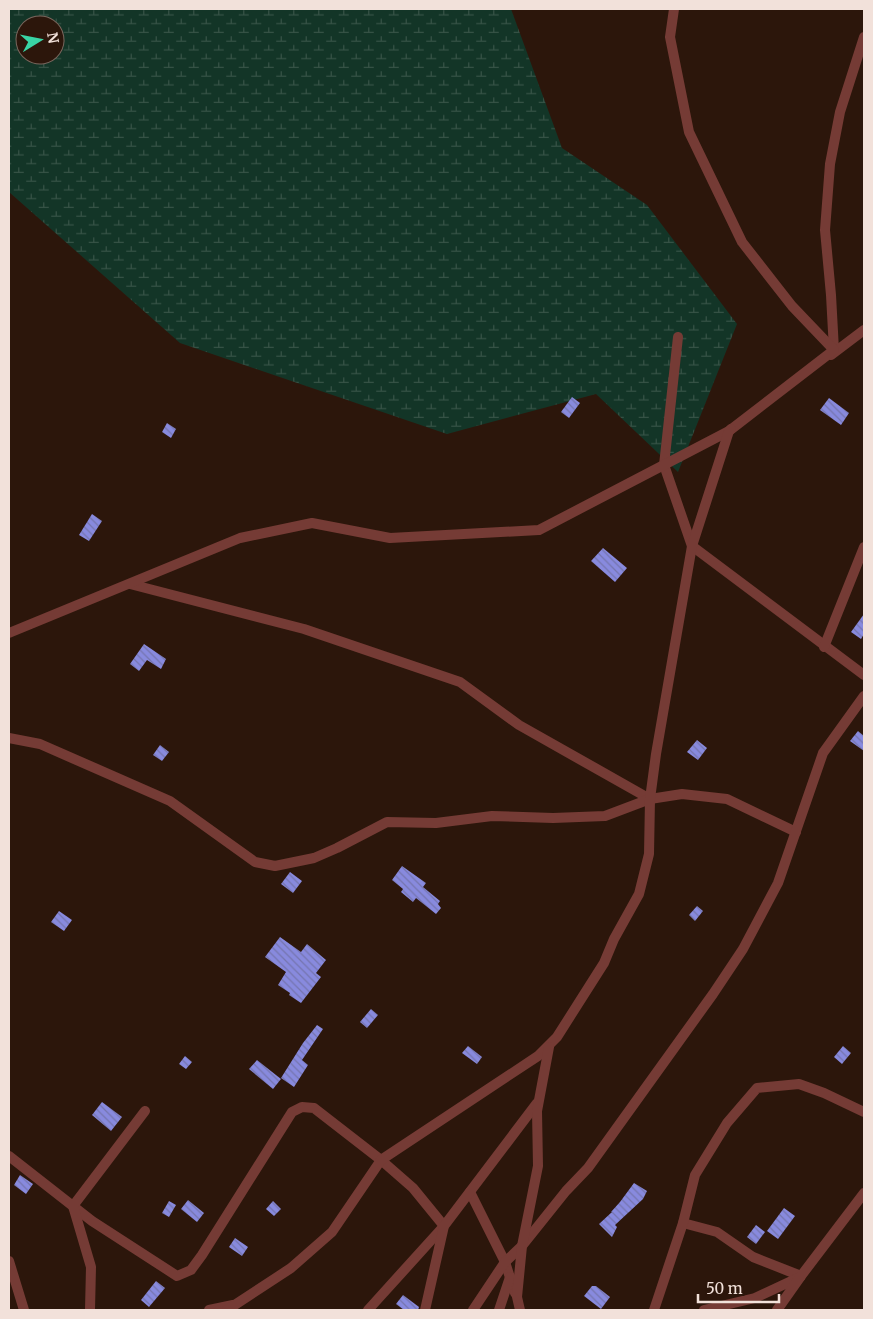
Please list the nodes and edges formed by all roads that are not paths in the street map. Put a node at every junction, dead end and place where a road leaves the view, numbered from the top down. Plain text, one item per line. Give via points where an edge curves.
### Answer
1 (674, 9) edge
2 (864, 37) edge
3 (864, 330) edge
4 (678, 337) dead end
5 (834, 350) junction
6 (729, 431) junction
7 (664, 465) junction
8 (692, 546) junction
9 (864, 548) edge
10 (130, 584) junction
11 (9, 633) edge
12 (824, 646) junction
13 (864, 675) edge
14 (864, 696) edge
15 (9, 738) edge
16 (650, 799) junction
17 (796, 832) junction
18 (549, 1047) junction
19 (539, 1100) junction
20 (145, 1110) dead end
21 (864, 1112) edge
22 (9, 1157) edge
23 (381, 1160) junction
24 (470, 1192) junction
25 (864, 1193) edge
26 (73, 1206) junction
27 (683, 1223) junction
28 (444, 1226) junction
29 (522, 1246) junction
30 (9, 1261) edge
31 (504, 1262) junction
32 (801, 1276) junction
33 (510, 1277) junction
34 (517, 1297) junction
35 (232, 1307) edge
36 (428, 1307) edge
37 (24, 1310) edge
38 (90, 1310) edge
39 (209, 1310) edge
40 (368, 1310) edge
41 (472, 1310) edge
42 (499, 1310) edge
43 (520, 1310) edge
44 (654, 1310) edge
45 (704, 1310) edge
46 (778, 1310) edge

1 - 5 street via 670,37 689,132 742,242 792,306
2 - 5 street via 840,112 830,164 825,230
3 - 6 street
4 - 7 street
5 - 6 street
6 - 7 street
6 - 8 street
7 - 8 street
7 - 10 street via 539,530 390,538 312,523 240,538
8 - 12 street
8 - 16 street
9 - 12 street
10 - 11 street
10 - 16 street via 304,629 460,682 519,725
12 - 13 street
14 - 17 street via 824,753
15 - 16 street via 40,744 170,801 255,862 275,866 314,858 387,822 436,823 492,816 605,816
16 - 17 street via 682,794 727,799
16 - 18 street via 649,854 639,894 604,963
17 - 29 street via 778,883 738,956 588,1168
18 - 19 street
18 - 23 street
19 - 24 street
19 - 29 street via 536,1111 538,1166
20 - 26 street
21 - 27 street via 799,1084 757,1088 727,1123 696,1175
22 - 26 street
23 - 26 street via 314,1108 302,1107 292,1112 202,1255 191,1270 176,1276
23 - 28 street via 412,1188
23 - 35 street via 332,1232 291,1268
24 - 28 street
24 - 31 street
25 - 32 street
26 - 38 street via 90,1267
27 - 32 street via 717,1232 753,1257
27 - 44 street
28 - 36 street
28 - 40 street
29 - 31 street
29 - 34 street
30 - 37 street
31 - 33 street
31 - 41 street
32 - 45 street via 756,1298
32 - 46 street
33 - 34 street
33 - 42 street
34 - 43 street
35 - 39 street

